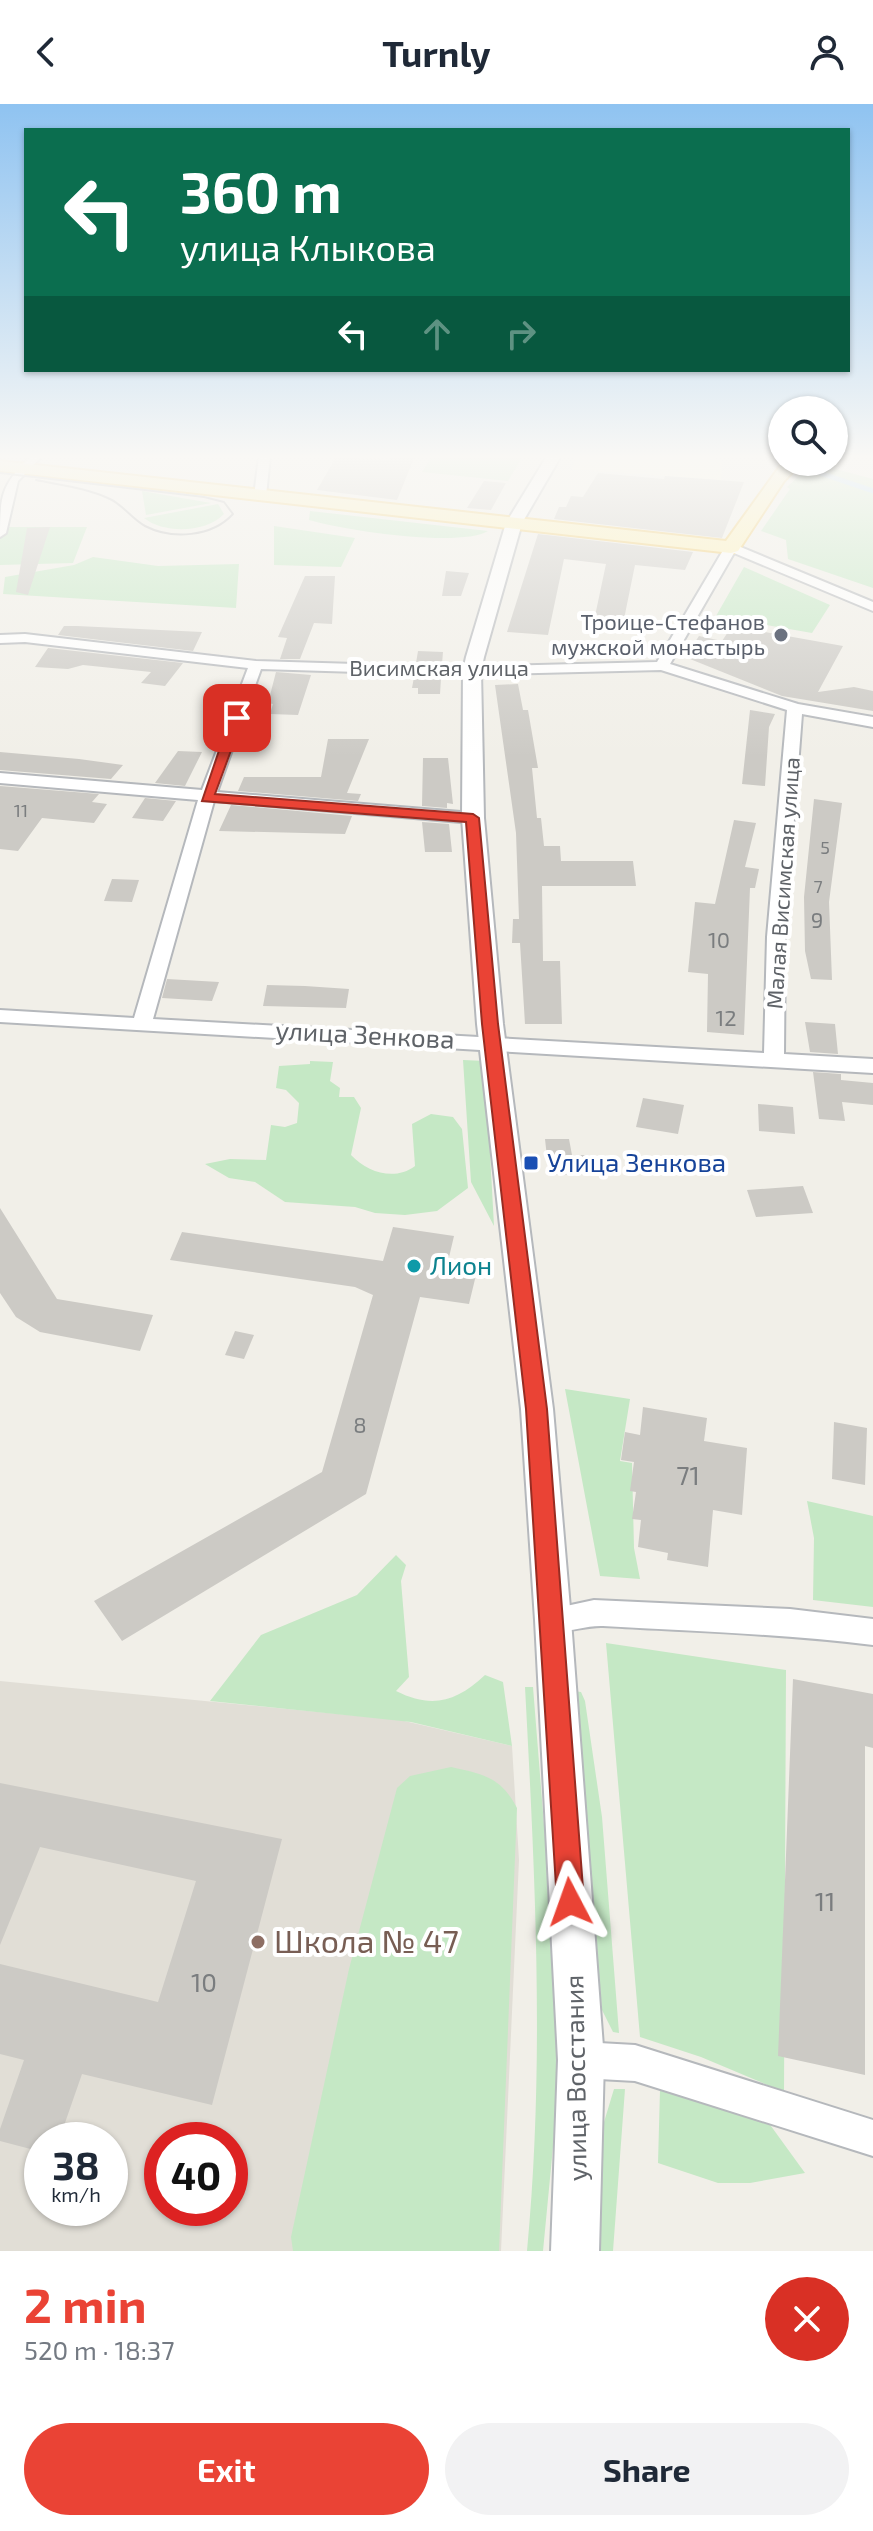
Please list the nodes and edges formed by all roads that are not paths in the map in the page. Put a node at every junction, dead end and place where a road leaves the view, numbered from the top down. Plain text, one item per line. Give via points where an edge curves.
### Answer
1 (505, 556) edge
2 (726, 556) edge
3 (753, 556) edge
4 (873, 607) edge
5 (0, 639) edge
6 (256, 665) junction
7 (662, 666) junction
8 (472, 671) junction
9 (795, 708) junction
10 (873, 722) edge
11 (0, 778) edge
12 (207, 798) junction
13 (473, 818) junction
14 (0, 1016) edge
15 (142, 1023) junction
16 (493, 1042) junction
17 (774, 1058) junction
18 (873, 1066) edge
19 (553, 1620) junction
20 (873, 1632) edge
21 (581, 2060) junction
22 (873, 2138) edge
23 (575, 2251) edge

1 - 8 street, улица Восстания
2 - 7 street
3 - 4 street
5 - 6 street, Висимская улица
6 - 8 street, Висимская улица
6 - 12 street
7 - 8 street, Висимская улица
7 - 9 street, Висимская улица
8 - 13 street, улица Восстания
9 - 10 street, Висимская улица
9 - 17 street, Малая Висимская улица via 776,937
11 - 12 street
12 - 13 street
12 - 15 street
13 - 16 street, улица Восстания
14 - 15 street, улица Зенкова
15 - 16 street, улица Зенкова
16 - 17 street, улица Зенкова
16 - 19 street, улица Восстания via 537,1409
17 - 18 street, улица Зенкова
19 - 20 street via 594,1613 790,1622
19 - 21 street, улица Восстания
21 - 22 street via 635,2063
21 - 23 street, улица Восстания

